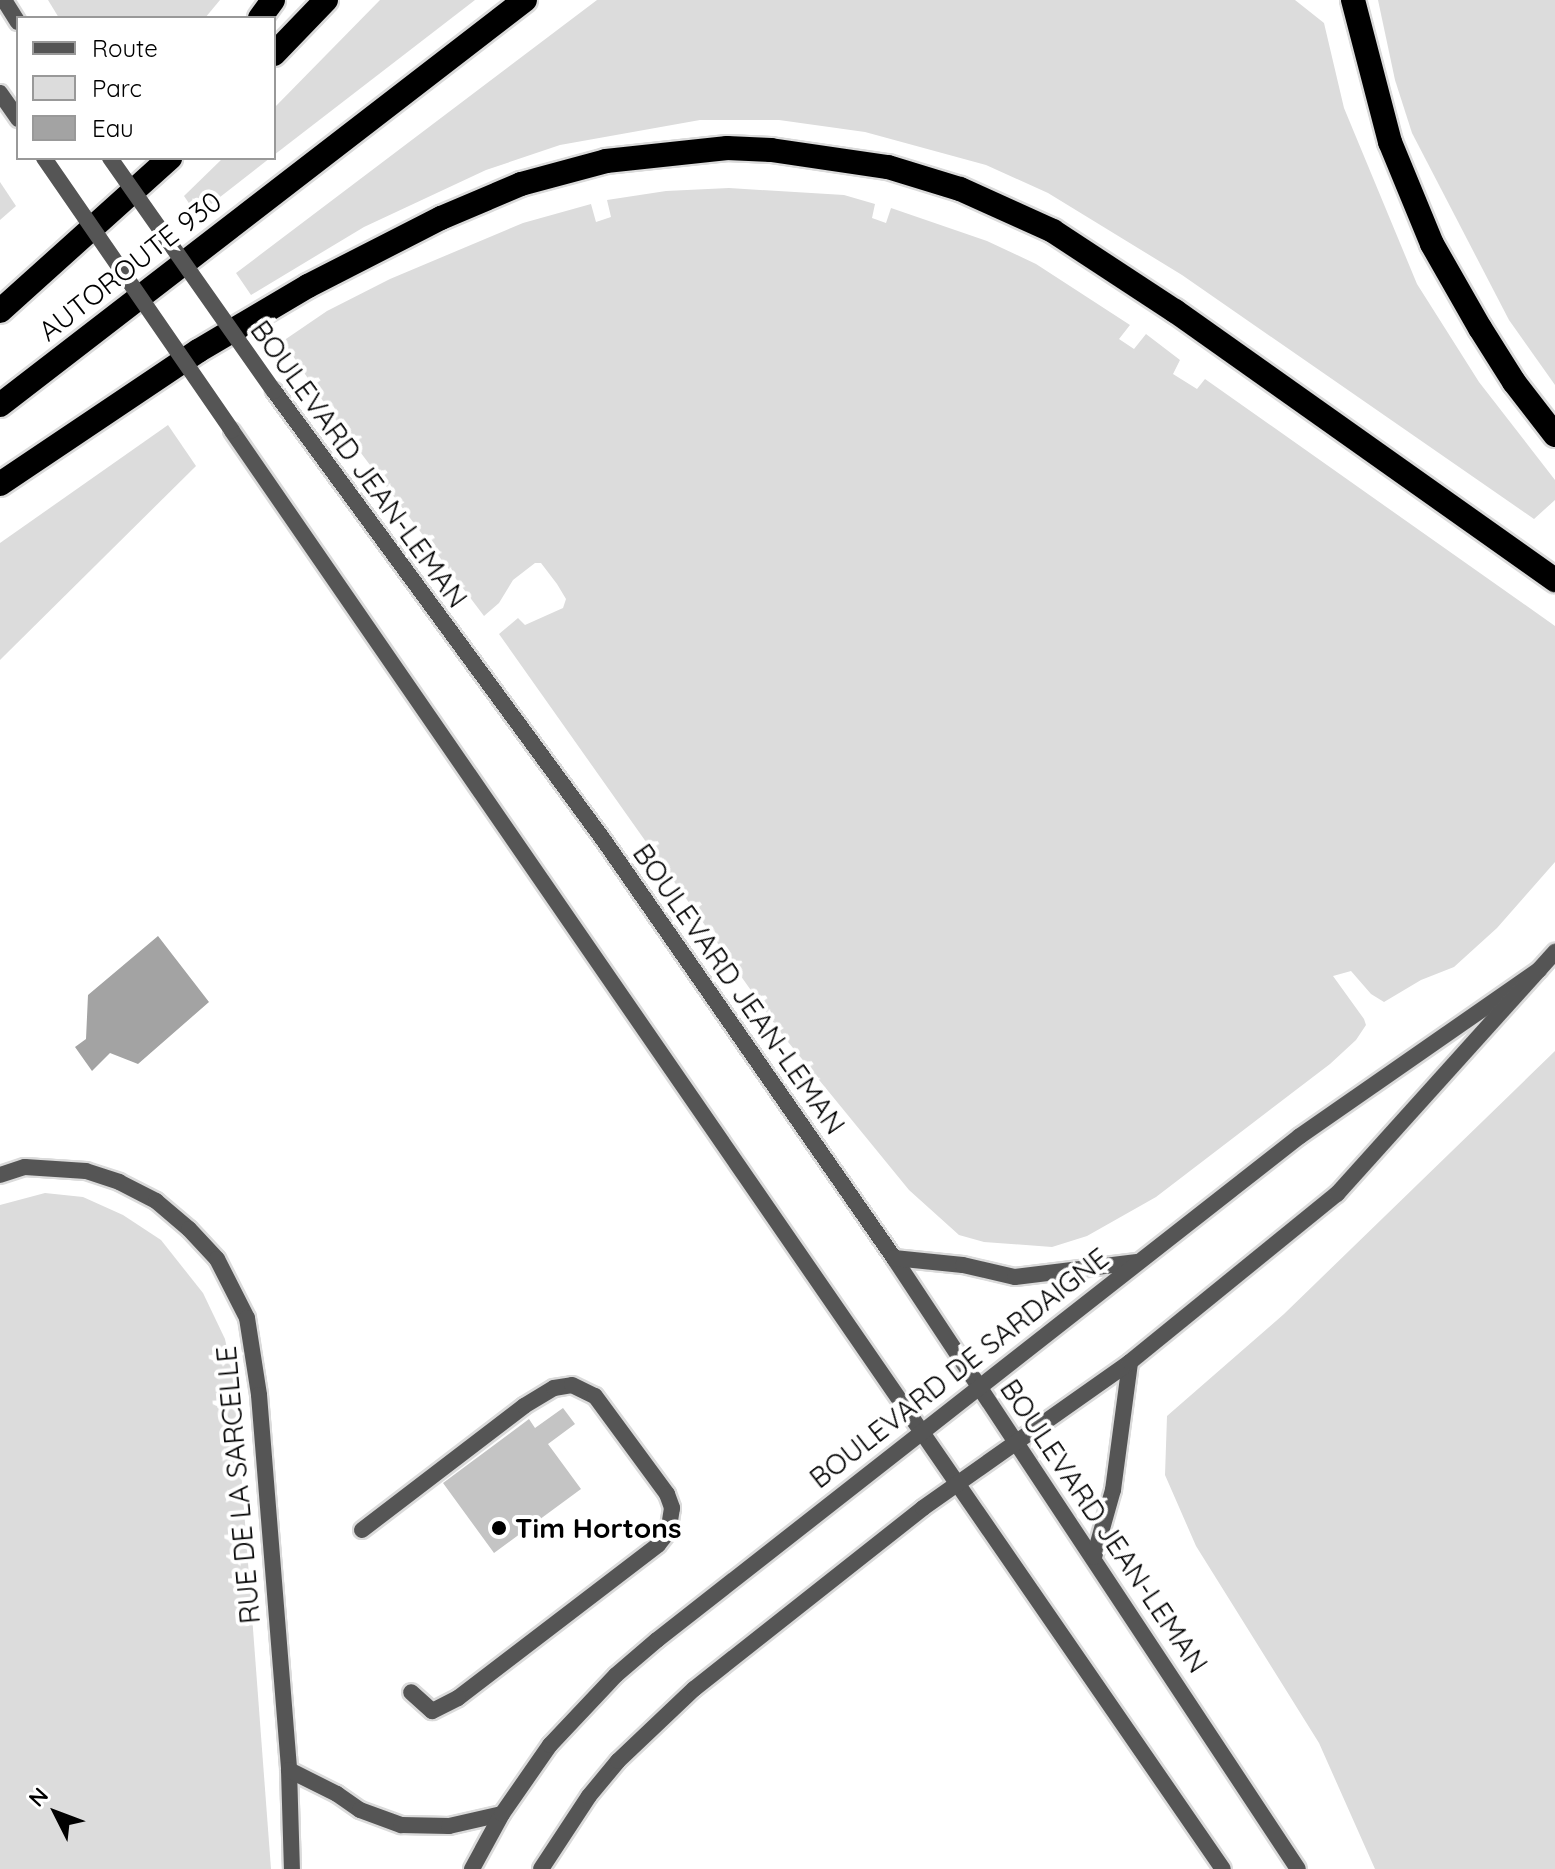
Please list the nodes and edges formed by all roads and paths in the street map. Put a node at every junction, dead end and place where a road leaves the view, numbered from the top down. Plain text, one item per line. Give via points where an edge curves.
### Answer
1 (4, 0) edge
2 (326, 0) edge
3 (525, 0) edge
4 (1353, 0) edge
5 (16, 19) edge
6 (276, 52) edge
7 (0, 93) edge
8 (16, 116) edge
9 (45, 160) edge
10 (111, 160) edge
11 (161, 160) edge
12 (168, 160) edge
13 (147, 180) junction
14 (0, 311) edge
15 (0, 405) edge
16 (1555, 435) edge
17 (0, 484) edge
18 (1555, 580) edge
19 (1555, 952) edge
20 (1539, 970) junction
21 (0, 1175) edge
22 (894, 1258) junction
23 (1139, 1262) junction
24 (1130, 1362) junction
25 (979, 1385) junction
26 (921, 1430) junction
27 (1017, 1443) junction
28 (957, 1484) junction
29 (362, 1530) dead end
30 (1094, 1557) junction
31 (411, 1692) dead end
32 (289, 1770) junction
33 (502, 1814) junction
34 (292, 1869) edge
35 (472, 1869) edge
36 (541, 1869) edge
37 (1223, 1869) edge
38 (1298, 1869) edge

1 - 5 street
2 - 6 highway
3 - 15 highway, AUTOROUTE 930
4 - 16 highway via 1390,142 1426,231 1480,328
7 - 8 street
9 - 26 street, bridge
10 - 22 street, BOULEVARD JEAN-LEMAN, bridge via 605,842
11 - 13 highway
12 - 13 highway, AUTOROUTE 930
13 - 14 highway, AUTOROUTE 930
17 - 18 highway via 230,332 354,260 441,218 521,184 606,161 727,148 771,150 901,171 960,189 1053,231
19 - 20 street, BOULEVARD DE SARDAIGNE
20 - 23 street, BOULEVARD DE SARDAIGNE via 1300,1136
20 - 24 street, BOULEVARD DE SARDAIGNE via 1337,1194
21 - 32 street, RUE DE LA SARCELLE via 25,1167 61,1167 119,1182 156,1201 189,1229 217,1259 235,1290 247,1318 259,1395
22 - 23 street via 1015,1277
22 - 25 street, BOULEVARD JEAN-LEMAN
23 - 25 street, BOULEVARD DE SARDAIGNE
24 - 27 street, BOULEVARD DE SARDAIGNE
24 - 30 street via 1113,1490
25 - 26 street, BOULEVARD DE SARDAIGNE
25 - 27 street, BOULEVARD JEAN-LEMAN
26 - 28 street
26 - 33 street, BOULEVARD DE SARDAIGNE via 616,1675 550,1745
27 - 28 street, BOULEVARD DE SARDAIGNE
27 - 30 street, BOULEVARD JEAN-LEMAN
28 - 36 street, BOULEVARD DE SARDAIGNE via 658,1721 589,1796
28 - 37 street
29 - 31 street via 540,1395 572,1385 595,1396 672,1508 668,1532 658,1545 458,1698 432,1711
30 - 38 street, BOULEVARD JEAN-LEMAN
32 - 33 street via 360,1810 401,1825 449,1826
32 - 34 street, RUE DE LA SARCELLE
33 - 35 street, BOULEVARD DE SARDAIGNE

